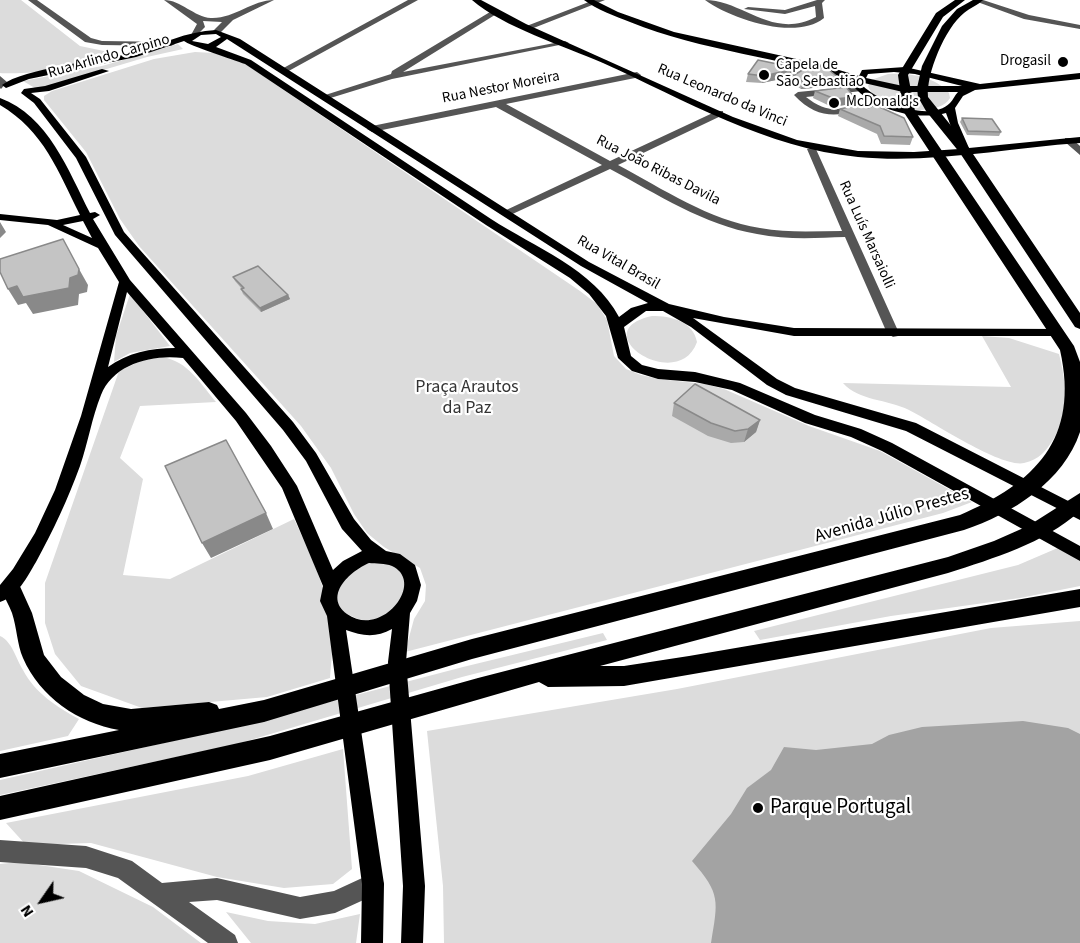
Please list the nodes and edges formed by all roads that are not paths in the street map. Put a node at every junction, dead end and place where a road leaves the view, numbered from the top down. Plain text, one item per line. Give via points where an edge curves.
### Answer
1 (32, 0) edge
2 (168, 0) edge
3 (270, 0) edge
4 (411, 0) edge
5 (476, 0) edge
6 (710, 0) edge
7 (961, 0) edge
8 (977, 0) edge
9 (594, 1) edge
10 (819, 2) edge
11 (180, 9) junction
12 (495, 11) junction
13 (237, 15) junction
14 (1080, 20) edge
15 (1063, 24) junction
16 (528, 27) junction
17 (1080, 27) edge
18 (219, 33) junction
19 (194, 36) junction
20 (565, 43) junction
21 (102, 44) junction
22 (171, 44) junction
23 (201, 46) junction
24 (431, 49) junction
25 (106, 62) junction
26 (454, 65) junction
27 (820, 67) junction
28 (907, 69) junction
29 (282, 71) junction
30 (925, 73) junction
31 (637, 75) junction
32 (390, 76) junction
33 (1080, 76) edge
34 (861, 82) junction
35 (2, 84) edge
36 (976, 86) junction
37 (904, 89) junction
38 (922, 89) junction
39 (26, 92) junction
40 (324, 97) junction
41 (0, 101) edge
42 (876, 102) junction
43 (498, 104) junction
44 (951, 108) junction
45 (909, 111) junction
46 (933, 112) junction
47 (720, 113) junction
48 (372, 129) junction
49 (1068, 140) junction
50 (1080, 140) edge
51 (812, 148) junction
52 (965, 151) junction
53 (1080, 152) edge
54 (938, 154) junction
55 (610, 164) junction
56 (107, 210) junction
57 (506, 214) junction
58 (0, 217) edge
59 (87, 218) junction
60 (47, 223) junction
61 (850, 234) junction
62 (102, 246) junction
63 (150, 270) junction
64 (125, 282) junction
65 (664, 307) junction
66 (1080, 324) edge
67 (617, 326) junction
68 (1057, 332) junction
69 (892, 333) junction
70 (188, 354) junction
71 (93, 395) junction
72 (1080, 500) edge
73 (1080, 514) edge
74 (1080, 554) edge
75 (380, 556) junction
76 (332, 585) junction
77 (5, 591) edge
78 (1080, 598) edge
79 (335, 613) junction
80 (402, 614) junction
81 (516, 678) junction
82 (258, 712) junction
83 (0, 766) edge
84 (0, 808) edge
85 (0, 851) edge
86 (373, 884) junction
87 (162, 894) junction
88 (227, 943) edge
89 (372, 943) edge
90 (412, 943) edge

1 - 21 street, Rua Arlindo Carpino via 79,36
2 - 11 street
3 - 13 street
4 - 29 street
5 - 12 main road, Rua Leonardo da Vinci
6 - 10 street via 775,12
6 - 10 street via 754,20 782,26 814,23 820,16
7 - 28 highway via 939,15
8 - 15 street
8 - 30 highway via 947,26
9 - 16 street
9 - 27 main road via 662,30
11 - 13 street via 211,21
11 - 19 street via 201,23
12 - 16 main road, Rua Leonardo da Vinci
12 - 24 street
13 - 18 street via 226,21
14 - 15 street
15 - 17 street
16 - 20 main road, Rua Leonardo da Vinci
18 - 19 main road, Rua Arlindo Carpino
18 - 23 main road via 225,37 222,42
18 - 29 main road, Rua Vital Brasil
19 - 22 main road, Rua Arlindo Carpino
19 - 23 main road via 188,42
20 - 26 street
20 - 31 main road, Rua Leonardo da Vinci
21 - 22 street
21 - 25 street via 112,51
22 - 25 main road, Rua Arlindo Carpino
23 - 39 main road, Rua Arlindo Carpino
23 - 67 main road, Rua Vital Brasil via 248,62 574,275 602,302
24 - 26 street
24 - 32 street
25 - 35 main road, Rua Arlindo Carpino
26 - 32 street
27 - 34 main road
27 - 34 main road via 837,69
28 - 30 main road
28 - 34 main road
28 - 37 highway via 902,81
29 - 40 main road, Rua Vital Brasil
30 - 36 main road
30 - 38 highway
31 - 43 street, Rua Nestor Moreira
31 - 47 main road, Rua Leonardo da Vinci
32 - 40 street
33 - 36 main road
34 - 37 main road
34 - 42 main road
34 - 42 street via 798,95 812,106 836,114
35 - 39 main road via 26,86
36 - 38 main road
36 - 44 main road via 960,94
37 - 38 main road
37 - 45 highway
38 - 46 highway
39 - 41 main road, Rua Arlindo Carpino
39 - 56 main road via 81,157
40 - 48 main road, Rua Vital Brasil
41 - 59 main road via 20,113 49,143
42 - 45 main road
43 - 48 street, Rua Nestor Moreira
43 - 55 street, Rua João Ribas Davila
44 - 46 main road
44 - 52 main road
45 - 46 main road
45 - 54 highway, Avenida Júlio Prestes
46 - 52 highway
47 - 51 main road, Rua Leonardo da Vinci
47 - 55 street
48 - 57 main road, Rua Vital Brasil
49 - 50 main road, Rua Leonardo da Vinci
49 - 52 main road, Rua Leonardo da Vinci
49 - 53 street
51 - 54 main road, Rua Leonardo da Vinci via 868,155
51 - 61 street, Rua Luís Marsaiolli
52 - 54 main road, Rua Leonardo da Vinci
52 - 66 highway
54 - 68 highway, Avenida Júlio Prestes
55 - 57 street
55 - 61 street, Rua João Ribas Davila via 690,208 748,229 776,234
56 - 59 main road
56 - 63 main road via 119,233
57 - 65 main road, Rua Vital Brasil via 585,264
58 - 60 main road
59 - 60 main road
59 - 62 main road
60 - 62 main road
61 - 69 street, Rua Luís Marsaiolli
62 - 64 main road
63 - 64 main road
63 - 75 main road via 288,426 311,457 348,524
64 - 70 main road
64 - 71 main road
65 - 67 main road via 644,307
65 - 69 main road, Rua Vital Brasil via 794,332
65 - 73 main road via 695,324 791,392 911,428
67 - 74 main road via 624,358 637,368 735,386 810,419 856,433
68 - 69 main road, Rua Vital Brasil
68 - 82 highway, Avenida Júlio Prestes via 1068,350 1078,394 1076,416 1066,449 1054,465 1006,504 964,522 472,650
70 - 71 main road via 172,351 142,355 104,377
70 - 76 main road via 241,417 289,486
71 - 77 main road via 63,489 37,546
72 - 81 highway via 1043,528 998,549 948,565
75 - 76 main road via 368,556 346,566
75 - 80 main road via 402,564 413,582 410,603
76 - 79 main road via 329,596
77 - 82 highway via 21,612 36,661 52,684 72,700 101,714 150,720 214,712
78 - 81 highway via 635,674
79 - 80 main road via 347,624 361,628 376,627
79 - 86 main road
80 - 90 main road via 397,662 414,886
81 - 84 highway via 270,748
82 - 83 highway
85 - 87 street via 86,857 124,869
86 - 87 street via 335,902 300,908 217,889
86 - 89 main road
87 - 88 street

